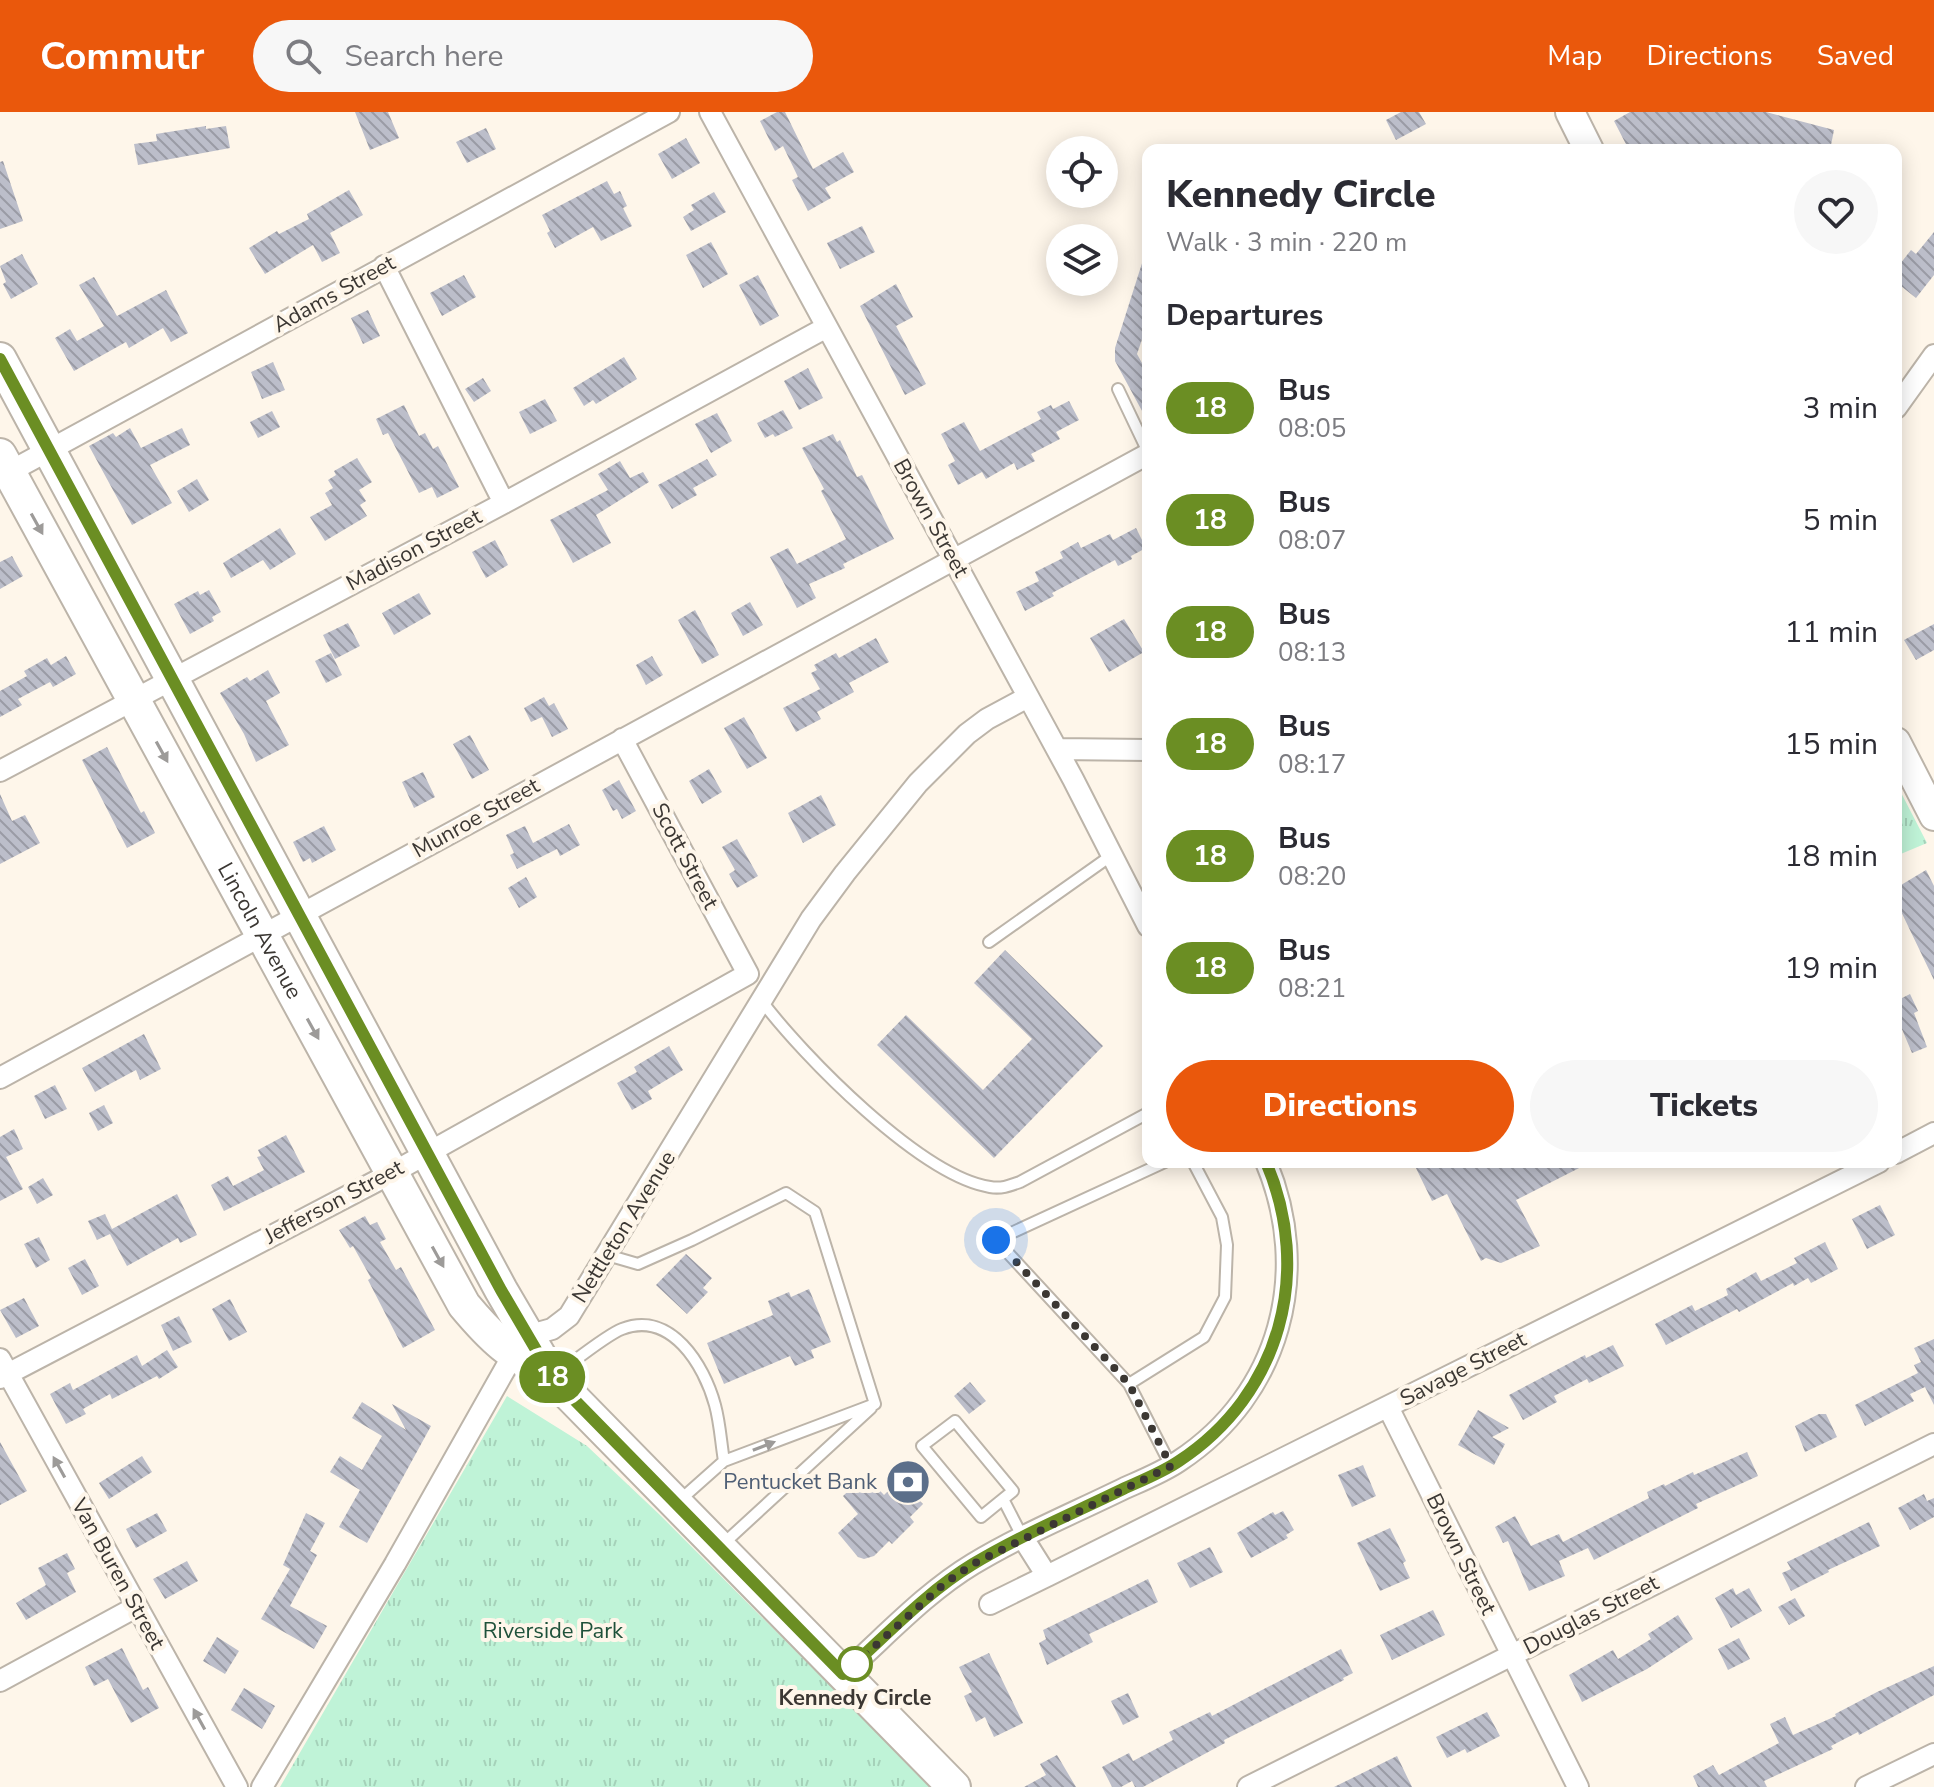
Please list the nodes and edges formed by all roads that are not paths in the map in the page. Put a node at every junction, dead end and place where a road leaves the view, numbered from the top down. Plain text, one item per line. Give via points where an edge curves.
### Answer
1 (669, 112) edge
2 (710, 112) edge
3 (1570, 112) edge
4 (1586, 144) edge
5 (384, 266) junction
6 (827, 327) junction
7 (1934, 355) edge
8 (0, 359) edge
9 (1118, 389) dead end
10 (1902, 400) edge
11 (1142, 440) edge
12 (49, 451) junction
13 (1142, 456) edge
14 (3, 468) edge
15 (504, 503) junction
16 (953, 558) junction
17 (172, 679) junction
18 (1028, 697) junction
19 (133, 699) junction
20 (622, 739) junction
21 (1057, 749) junction
22 (1142, 750) edge
23 (1902, 754) edge
24 (0, 771) edge
25 (1934, 816) edge
26 (1112, 855) junction
27 (299, 914) junction
28 (1142, 914) edge
29 (262, 935) junction
30 (989, 942) dead end
31 (748, 974) joint
32 (761, 1000) junction
33 (0, 1078) edge
34 (1142, 1116) edge
35 (1934, 1133) edge
36 (1902, 1150) edge
37 (427, 1153) junction
38 (1152, 1168) edge
39 (1196, 1168) edge
40 (1268, 1168) edge
41 (1867, 1168) edge
42 (392, 1173) junction
43 (607, 1255) junction
44 (520, 1346) junction
45 (3, 1370) edge
46 (552, 1377) junction
47 (1129, 1384) junction
48 (875, 1404) junction
49 (1388, 1407) junction
50 (1934, 1444) edge
51 (724, 1461) junction
52 (1171, 1466) junction
53 (1003, 1499) junction
54 (677, 1503) junction
55 (1023, 1538) junction
56 (720, 1547) junction
57 (1047, 1576) junction
58 (990, 1604) dead end
59 (136, 1607) junction
60 (1511, 1654) junction
61 (843, 1674) junction
62 (0, 1681) edge
63 (1934, 1754) edge
64 (237, 1787) edge
65 (262, 1787) edge
66 (954, 1787) edge
67 (1248, 1787) edge
68 (1578, 1787) edge
69 (1866, 1787) edge

1 - 5 street, Adams Street
2 - 6 street, Brown Street
3 - 4 main road
5 - 12 street, Adams Street
5 - 15 street
6 - 15 street, Madison Street
6 - 16 street, Brown Street
7 - 10 street
8 - 12 main road, Lincoln Avenue
9 - 11 lane
12 - 14 street, Adams Street
12 - 17 main road, Lincoln Avenue
13 - 16 street
14 -> 19 main road, Lincoln Avenue
15 - 17 street, Madison Street
16 - 18 street, Brown Street
16 - 20 street, Munroe Street
17 - 19 street, Madison Street
17 - 27 main road, Lincoln Avenue
18 - 21 street, Brown Street
18 - 32 street, Nettleton Avenue via 967,734 918,783 827,898
19 - 24 street, Madison Street
19 -> 29 main road, Lincoln Avenue
20 - 27 street, Munroe Street
20 - 31 street, Scott Street
21 - 22 street
21 - 26 street, Brown Street
23 - 25 main road
26 - 28 street, Brown Street
26 - 30 lane
27 - 29 street, Munroe Street
27 - 37 main road, Lincoln Avenue
29 - 33 street, Munroe Street
29 -> 42 main road, Lincoln Avenue
31 - 37 street, Jefferson Street
32 - 34 lane via 806,1053 870,1113 925,1160 970,1183 1001,1188 1020,1182
32 - 43 street, Nettleton Avenue
35 - 36 street
37 - 42 street, Jefferson Street
37 - 44 main road, Lincoln Avenue
38 - 47 lane via 996,1240
39 - 47 lane via 1222,1217 1225,1297 1204,1337
40 - 52 street via 1281,1203 1289,1259 1275,1343 1246,1397 1204,1442
41 - 49 street, Savage Street
42 -> 44 main road, Lincoln Avenue via 464,1305 492,1339
42 - 45 street, Jefferson Street
43 - 44 street, Nettleton Avenue via 569,1316
43 - 48 lane via 638,1264 786,1193 815,1212
44 - 46 main road, Lincoln Avenue
44 - 65 street
59 -> 45 street, Van Buren Street
46 - 51 lane via 621,1329 660,1327 677,1336 694,1359 715,1404
46 - 54 main road, Lincoln Avenue
47 - 52 lane
51 -> 48 lane
48 - 56 lane
49 - 57 street, Savage Street
49 - 60 street, Brown Street
50 - 60 street, Douglas Street
51 - 54 lane
52 - 55 street
53 - 53 lane via 1013,1491 955,1421 922,1446 981,1517
53 - 55 lane
54 - 56 main road, Lincoln Avenue
55 - 57 street
55 - 61 street via 944,1584
56 - 61 main road, Lincoln Avenue
57 - 58 street, Savage Street
59 - 62 street
64 -> 59 street, Van Buren Street
60 - 67 street, Douglas Street
60 - 68 street, Brown Street
61 - 66 main road, Lincoln Avenue
63 - 69 street

